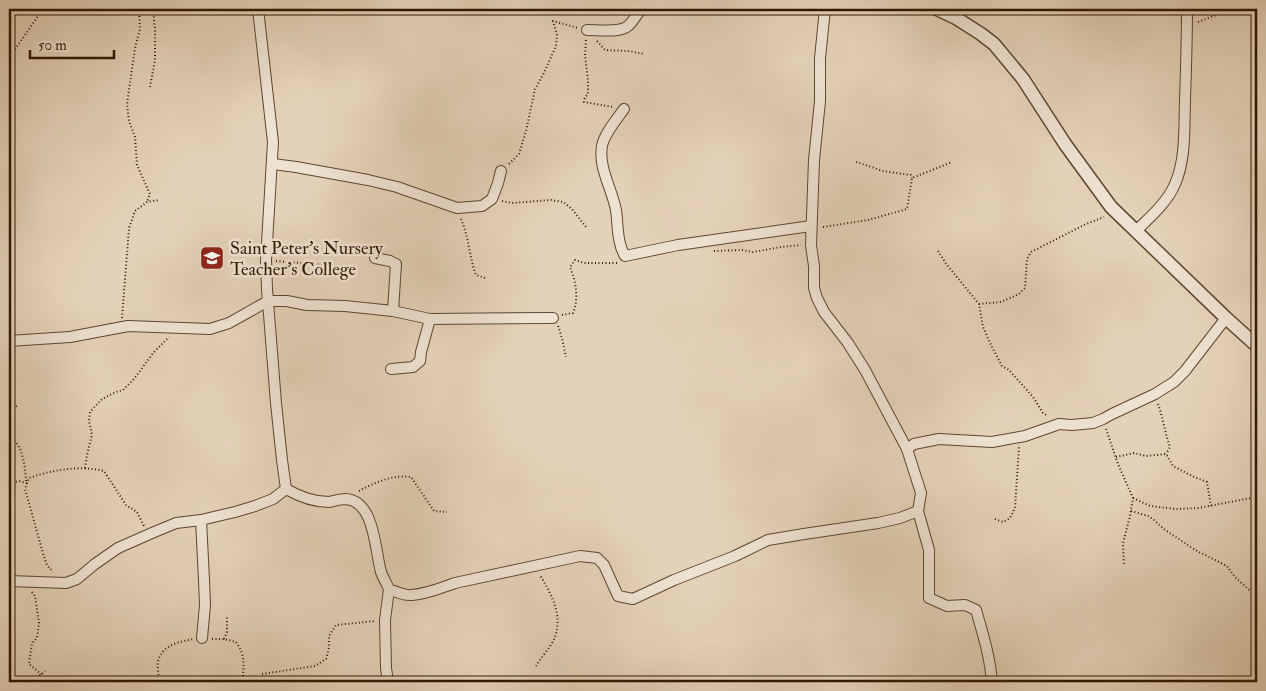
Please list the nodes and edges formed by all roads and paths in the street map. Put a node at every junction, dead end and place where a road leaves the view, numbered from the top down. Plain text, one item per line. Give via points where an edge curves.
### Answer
1 (43, 9) edge
2 (139, 9) edge
3 (153, 9) edge
4 (258, 9) edge
5 (641, 9) edge
6 (825, 9) edge
7 (937, 9) edge
8 (1187, 9) edge
9 (1241, 9) edge
10 (553, 21) dead end
11 (1187, 27) junction
12 (587, 30) joint
13 (9, 58) edge
14 (150, 87) dead end
15 (624, 109) joint
16 (856, 162) dead end
17 (952, 162) dead end
18 (273, 164) junction
19 (501, 171) joint
20 (912, 178) junction
21 (492, 199) junction
22 (158, 200) dead end
23 (147, 202) junction
24 (1111, 207) junction
25 (457, 208) junction
26 (586, 226) dead end
27 (812, 226) junction
28 (1136, 231) junction
29 (811, 245) junction
30 (710, 252) dead end
31 (938, 252) dead end
32 (375, 258) dead end
33 (266, 260) junction
34 (624, 263) dead end
35 (338, 266) dead end
36 (485, 278) dead end
37 (268, 301) junction
38 (980, 304) junction
39 (393, 311) junction
40 (553, 318) junction
41 (1226, 318) junction
42 (430, 319) junction
43 (121, 328) junction
44 (177, 328) junction
45 (9, 341) edge
46 (1257, 346) edge
47 (566, 357) dead end
48 (391, 369) dead end
49 (1155, 394) junction
50 (17, 406) dead end
51 (9, 408) edge
52 (1103, 419) junction
53 (1059, 424) junction
54 (9, 436) edge
55 (1020, 437) junction
56 (907, 449) junction
57 (1166, 454) junction
58 (1116, 456) junction
59 (85, 468) junction
60 (29, 478) junction
61 (9, 483) edge
62 (27, 483) junction
63 (286, 489) junction
64 (1257, 497) edge
65 (1133, 498) junction
66 (345, 499) junction
67 (1211, 506) junction
68 (918, 511) junction
69 (1131, 511) junction
70 (447, 512) dead end
71 (995, 519) dead end
72 (200, 520) junction
73 (148, 535) junction
74 (536, 566) junction
75 (1124, 566) dead end
76 (9, 581) edge
77 (25, 582) junction
78 (60, 582) junction
79 (389, 590) junction
80 (1257, 597) edge
81 (227, 614) dead end
82 (385, 620) junction
83 (202, 638) joint
84 (536, 666) dead end
85 (45, 671) dead end
86 (262, 674) dead end
87 (42, 675) junction
88 (31, 682) edge
89 (159, 682) edge
90 (242, 682) edge
91 (388, 682) edge
92 (992, 682) edge

1 - 13 path
2 - 23 path via 140,29 127,104 135,137 137,165 150,194
3 - 14 path via 156,60
4 - 18 street
5 - 12 street via 625,28
6 - 27 street
7 - 24 street via 981,34 1008,59
8 - 11 street
9 - 11 path
10 - 19 path via 556,46 535,89 519,154
11 - 28 street via 1181,164 1171,192
12 - 15 path via 588,94 584,102
15 - 27 street via 602,143 601,153 625,256
16 - 20 path
17 - 20 path
18 - 25 street via 368,180
18 - 33 street
19 - 21 street
20 - 27 path via 907,209 868,220
21 - 25 street via 482,206
21 - 26 path via 512,203 563,202
22 - 23 path
23 - 43 path via 135,211 129,228
24 - 28 street
24 - 38 path via 1105,216 1031,252 1027,260 1025,288 1019,294 1001,302
25 - 36 path via 476,275
27 - 29 street
28 - 41 street
29 - 30 path via 753,252
29 - 56 street via 817,298 865,370
31 - 38 path
32 - 39 street via 396,264
33 - 35 path
33 - 37 street
34 - 40 path via 575,260 570,267 576,287 576,307 573,313
37 - 39 street
37 - 44 street via 229,323 210,328
37 - 63 street
38 - 53 path via 983,327 1002,366
39 - 42 street
40 - 42 street
40 - 47 path via 559,328
41 - 46 street
41 - 49 street via 1185,372
42 - 48 street via 420,361 413,367
43 - 44 street
43 - 45 street via 70,337
44 - 59 path via 123,390 102,400 90,412 92,434
49 - 52 street
49 - 57 path via 1170,447
50 - 51 path
52 - 53 street via 1093,423
52 - 58 path
53 - 55 street
54 - 62 path via 22,454
55 - 56 street via 992,442 939,439 914,444
55 - 71 path via 1015,508 1010,518 1002,522
56 - 68 street via 921,493
57 - 58 path
57 - 67 path via 1172,466 1207,482
58 - 65 path
59 - 60 path via 52,471
59 - 73 path via 104,471 126,504 137,512
60 - 62 path
60 - 78 path via 24,489 36,530 47,565
61 - 62 path
63 - 66 street via 313,501
63 - 72 street via 273,499 255,506
64 - 67 path
65 - 67 path via 1150,506 1176,509
65 - 69 path
66 - 70 path via 370,484 401,475 411,476 434,510
66 - 79 street via 358,503 368,516 381,573
68 - 74 street via 878,523 768,540 633,599 618,596 604,565 597,558 580,556
68 - 92 street via 930,550 929,598 947,606 966,606 976,610
69 - 75 path via 1123,543
69 - 80 path via 1148,516 1197,551 1227,566
72 - 73 street via 176,523
72 - 83 street via 205,605
73 - 78 street via 118,548 77,579
74 - 79 street via 411,596
74 - 84 path via 559,617 555,637
76 - 77 street
77 - 78 street
77 - 87 path via 35,596 39,623 29,664
79 - 82 street
81 - 90 path via 224,640 236,642 243,651
82 - 86 path via 336,625 329,636 326,659 315,666
82 - 91 street
83 - 89 path via 174,643 166,648 159,658
85 - 87 path
87 - 88 path

